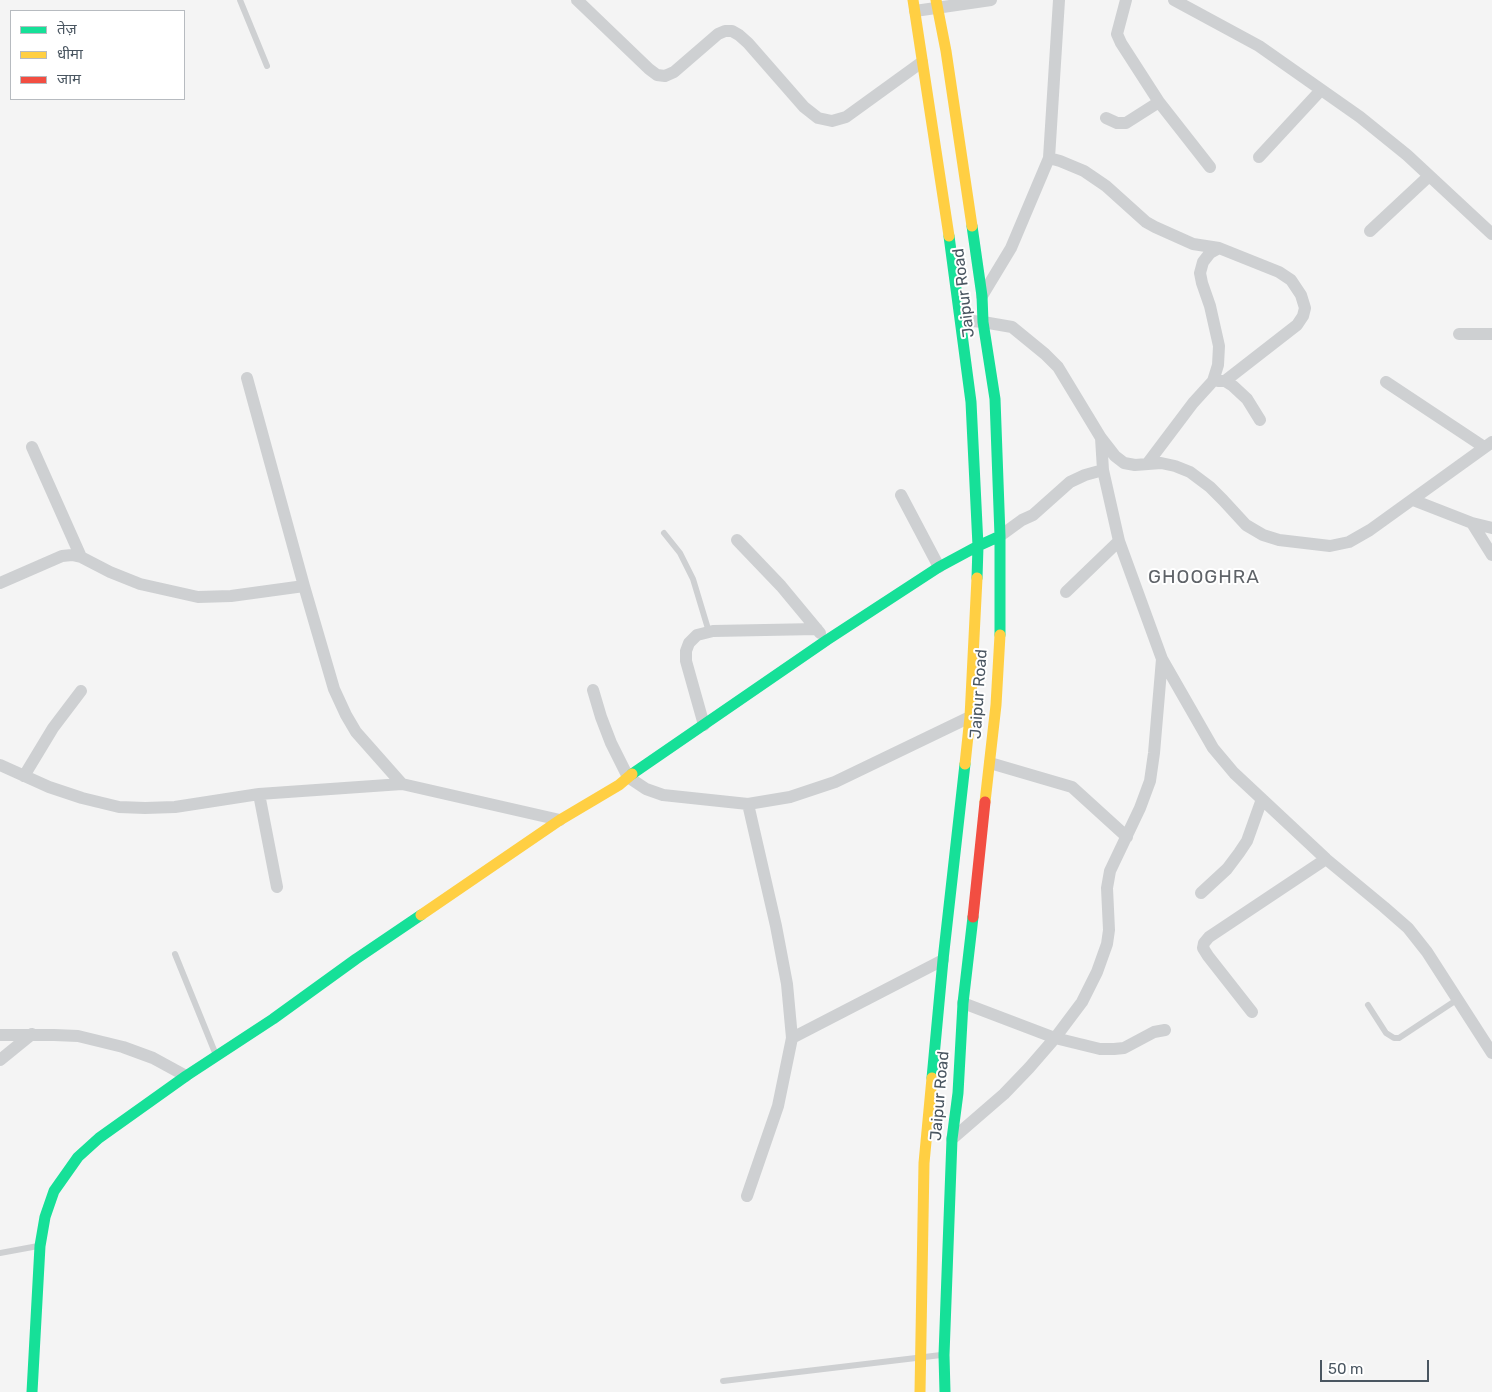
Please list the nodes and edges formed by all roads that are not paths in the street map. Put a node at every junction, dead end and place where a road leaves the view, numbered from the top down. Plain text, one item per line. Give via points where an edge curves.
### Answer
1 (240, 0) edge
2 (577, 0) edge
3 (991, 0) edge
4 (1059, 0) edge
5 (1126, 0) edge
6 (1174, 0) edge
7 (936, 4) edge
8 (914, 6) edge
9 (922, 62) junction
10 (267, 66) dead end
11 (1321, 90) junction
12 (1159, 102) junction
13 (1106, 118) dead end
14 (1259, 157) dead end
15 (1049, 158) junction
16 (1210, 167) dead end
17 (1429, 176) junction
18 (1370, 231) dead end
19 (1492, 234) edge
20 (1219, 248) junction
21 (982, 296) junction
22 (961, 320) junction
23 (983, 322) junction
24 (1459, 334) dead end
25 (1492, 334) edge
26 (247, 378) dead end
27 (1219, 381) junction
28 (1386, 382) dead end
29 (1260, 420) dead end
30 (1101, 438) junction
31 (1488, 444) edge
32 (32, 447) dead end
33 (1147, 464) junction
34 (1103, 470) junction
35 (900, 495) dead end
36 (1413, 500) junction
37 (1472, 523) junction
38 (1492, 528) edge
39 (664, 533) dead end
40 (1000, 536) junction
41 (737, 540) dead end
42 (1119, 541) junction
43 (978, 546) junction
44 (1492, 555) edge
45 (81, 557) junction
46 (939, 567) junction
47 (0, 583) edge
48 (304, 586) junction
49 (1066, 592) dead end
50 (817, 629) junction
51 (709, 632) junction
52 (827, 640) junction
53 (1162, 658) junction
54 (593, 690) dead end
55 (81, 691) dead end
56 (970, 717) junction
57 (704, 725) junction
58 (990, 763) junction
59 (0, 765) edge
60 (24, 776) junction
61 (628, 777) junction
62 (402, 784) junction
63 (259, 794) junction
64 (1262, 799) junction
65 (748, 804) junction
66 (560, 820) junction
67 (1126, 837) junction
68 (1326, 859) junction
69 (277, 887) dead end
70 (1201, 893) dead end
71 (175, 954) dead end
72 (943, 960) junction
73 (954, 977) junction
74 (1458, 999) junction
75 (963, 1003) junction
76 (1368, 1005) dead end
77 (1252, 1012) dead end
78 (1165, 1030) dead end
79 (32, 1034) junction
80 (0, 1035) edge
81 (792, 1038) junction
82 (1054, 1038) junction
83 (1492, 1053) edge
84 (216, 1056) junction
85 (0, 1060) edge
86 (186, 1076) junction
87 (952, 1139) junction
88 (747, 1196) dead end
89 (40, 1246) junction
90 (0, 1252) edge
91 (944, 1355) junction
92 (920, 1358) junction
93 (723, 1381) dead end
94 (32, 1392) edge
95 (920, 1392) edge
96 (945, 1392) edge

1 - 10 lane
2 - 9 street via 657,75 666,76 674,72 718,34 732,31 740,35 804,107 818,118 832,121 846,117
3 - 7 street
4 - 15 street
5 - 12 street via 1117,34
6 - 11 street via 1259,46
7 - 8 street
7 - 21 main road, Jaipur Road via 946,51
8 - 9 main road, Jaipur Road
9 - 22 main road, Jaipur Road
11 - 14 street
11 - 17 street via 1407,155
12 - 13 street via 1126,123
12 - 16 street
15 - 20 street via 1084,172 1106,186 1155,227 1193,244
15 - 21 street via 1011,248
17 - 18 street
17 - 19 street
20 - 27 street via 1203,262 1200,273 1219,346
20 - 27 street via 1291,280 1305,308 1297,325
21 - 23 main road, Jaipur Road
22 - 23 street
22 - 43 main road, Jaipur Road via 971,402
23 - 30 street via 1012,328 1045,354 1058,367
23 - 40 main road, Jaipur Road via 995,399
24 - 25 street
26 - 48 street
27 - 29 street via 1233,386 1247,399
27 - 33 street via 1193,403
28 - 31 street
30 - 33 street via 1124,464
30 - 34 street
31 - 36 street
32 - 45 street
33 - 36 street via 1161,463 1190,472 1210,487 1246,525 1279,540 1330,546 1349,542
34 - 40 street via 1070,482 1033,515
34 - 42 street
35 - 46 street
36 - 37 street
37 - 38 street
37 - 44 street
39 - 51 lane via 680,553 693,580
40 - 43 main road
40 - 58 main road, Jaipur Road via 999,639
41 - 50 street
42 - 49 street
42 - 53 street
43 - 46 main road
43 - 56 main road, Jaipur Road
45 - 47 street via 62,556
45 - 48 street via 140,584 198,597
46 - 52 main road
48 - 62 street via 334,689 346,715 356,732
50 - 51 street
50 - 52 street
51 - 57 street via 697,635 686,651
52 - 57 main road
53 - 64 street via 1213,748
53 - 67 street via 1150,781
54 - 61 street via 608,734
55 - 60 street via 53,728
56 - 65 street via 835,782 790,797
56 - 72 main road, Jaipur Road
57 - 61 main road
58 - 67 street via 1072,786
58 - 73 main road, Jaipur Road
59 - 60 street
60 - 63 street via 82,798 119,807 175,807
61 - 65 street via 663,796
61 - 66 main road
62 - 63 street
62 - 66 street
63 - 69 street
64 - 68 street
64 - 70 street via 1247,841 1227,869
65 - 81 street via 787,984
66 - 84 main road
67 - 82 street via 1110,871 1107,888 1109,930 1097,972 1082,1002
68 - 74 street via 1408,928
68 - 77 street via 1204,944 1208,956
71 - 84 lane
72 - 73 main road, Jaipur Road
72 - 81 street
73 - 75 main road, Jaipur Road
73 - 92 main road, Jaipur Road via 924,1163
74 - 76 lane via 1399,1038 1386,1033
74 - 83 street
75 - 82 street
75 - 87 main road, Jaipur Road
78 - 82 street via 1154,1032 1124,1048 1114,1049 1100,1049
79 - 80 street
79 - 85 street
79 - 86 street via 78,1036 122,1047 153,1058
81 - 88 street via 778,1106
82 - 87 street via 1004,1094
84 - 86 main road
86 - 89 main road via 99,1138 78,1157 54,1191 45,1216
87 - 91 main road, Jaipur Road
89 - 90 lane
89 - 94 main road
91 - 92 lane
91 - 96 main road, Jaipur Road
92 - 93 lane
92 - 95 main road, Jaipur Road

